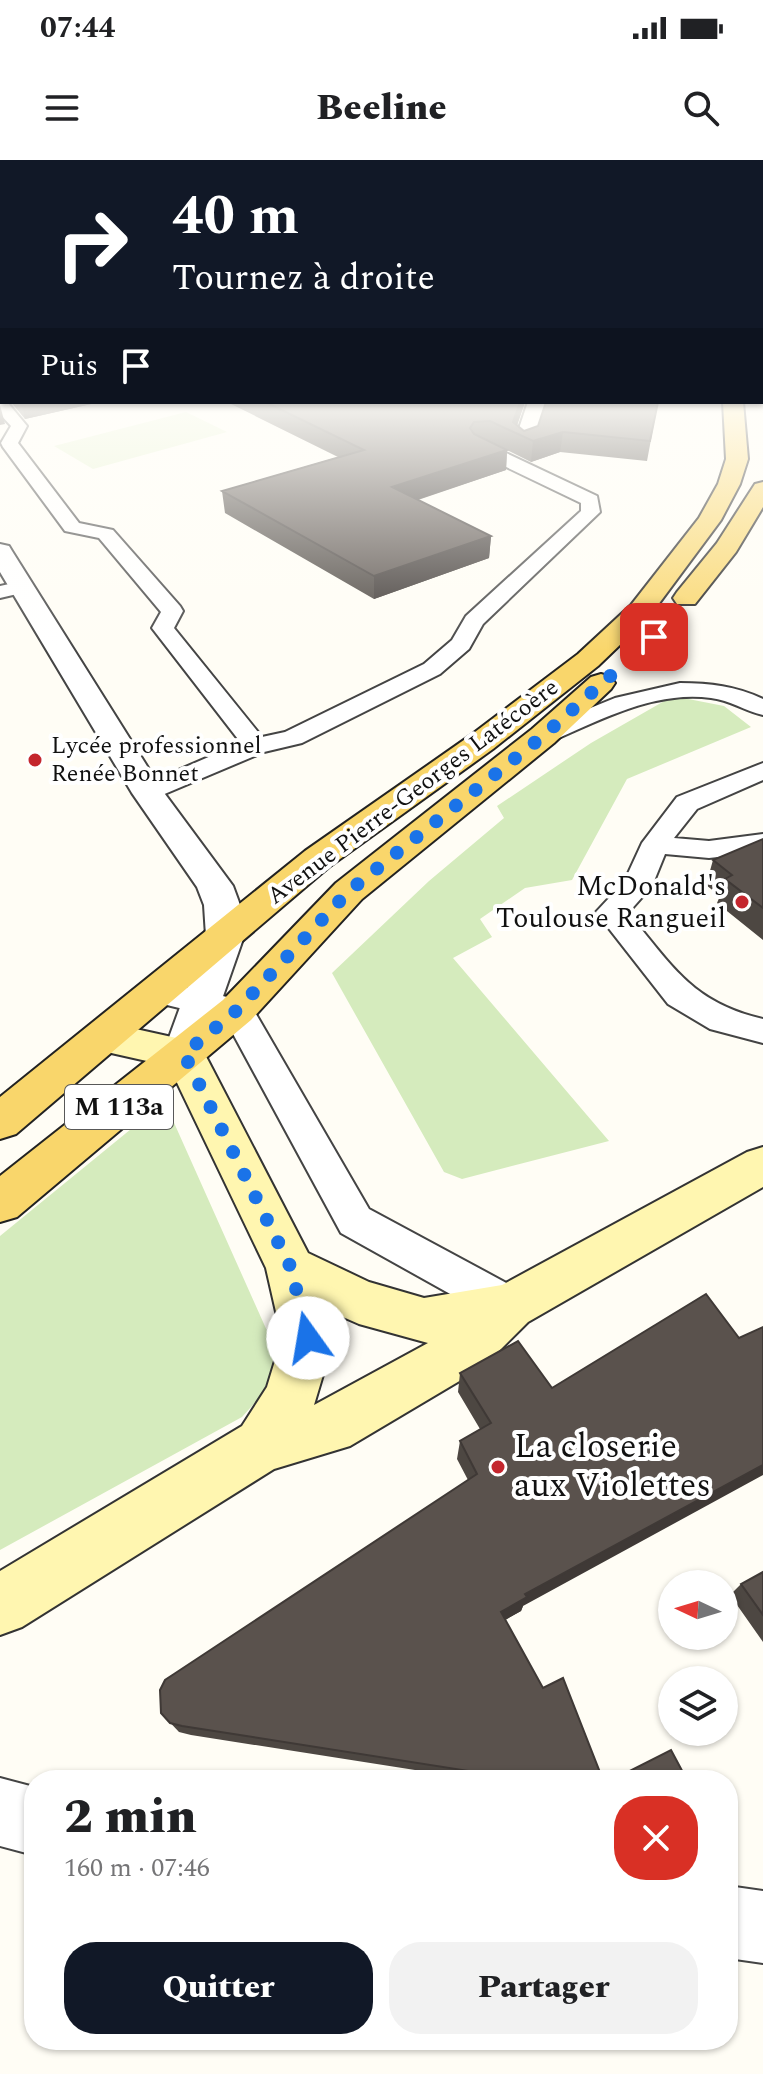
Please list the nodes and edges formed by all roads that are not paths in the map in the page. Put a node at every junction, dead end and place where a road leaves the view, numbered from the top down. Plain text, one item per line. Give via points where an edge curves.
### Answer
1 (32, 473) edge
2 (534, 473) edge
3 (732, 473) edge
4 (763, 489) edge
5 (0, 551) edge
6 (11, 590) edge
7 (763, 708) edge
8 (543, 736) junction
9 (256, 746) junction
10 (763, 771) edge
11 (148, 793) junction
12 (656, 843) junction
13 (763, 843) edge
14 (225, 936) junction
15 (157, 992) junction
16 (219, 1006) junction
17 (763, 1031) edge
18 (104, 1037) junction
19 (184, 1054) junction
20 (0, 1122) edge
21 (763, 1165) edge
22 (0, 1203) edge
23 (291, 1268) junction
24 (510, 1306) junction
25 (262, 1445) junction
26 (0, 1605) edge
27 (0, 1812) edge
28 (24, 1818) edge
29 (738, 1924) edge
30 (763, 1928) edge

1 - 9 lane via 72,527 106,534 172,611 163,628
2 - 9 lane via 590,500 591,512 474,621 461,644 432,669 293,738
3 - 14 main road, Avenue Pierre-Georges Latécoère / M 113a via 709,520 640,611 588,660 317,859
4 - 8 main road, Avenue Pierre-Georges Latécoère / M 113a via 727,547 654,637
5 - 6 street
6 - 11 street
7 - 8 lane via 731,694 662,693 635,698
8 - 16 main road, Avenue Pierre-Georges Latécoère / M 113a via 349,891
9 - 11 lane
10 - 12 lane via 687,803
11 - 14 street via 215,886
12 - 13 lane via 712,852
12 - 17 lane via 637,886 611,912 680,996 722,1021
14 - 15 main road, Avenue Pierre-Georges Latécoère / M 113a
14 - 16 street
15 - 16 lane
15 - 18 main road, Avenue Pierre-Georges Latécoère / M 113a
16 - 19 main road, Avenue Pierre-Georges Latécoère / M 113a
16 - 24 lane via 355,1221
18 - 19 main road
18 - 20 main road, Avenue Pierre-Georges Latécoère / M 113a
19 - 22 main road, Avenue Pierre-Georges Latécoère / M 113a
19 - 23 main road
21 - 24 main road
23 - 24 main road via 359,1302 424,1321
23 - 25 main road via 308,1338 290,1398
24 - 25 main road via 465,1350 331,1427
25 - 26 main road
27 - 28 street
29 - 30 street

